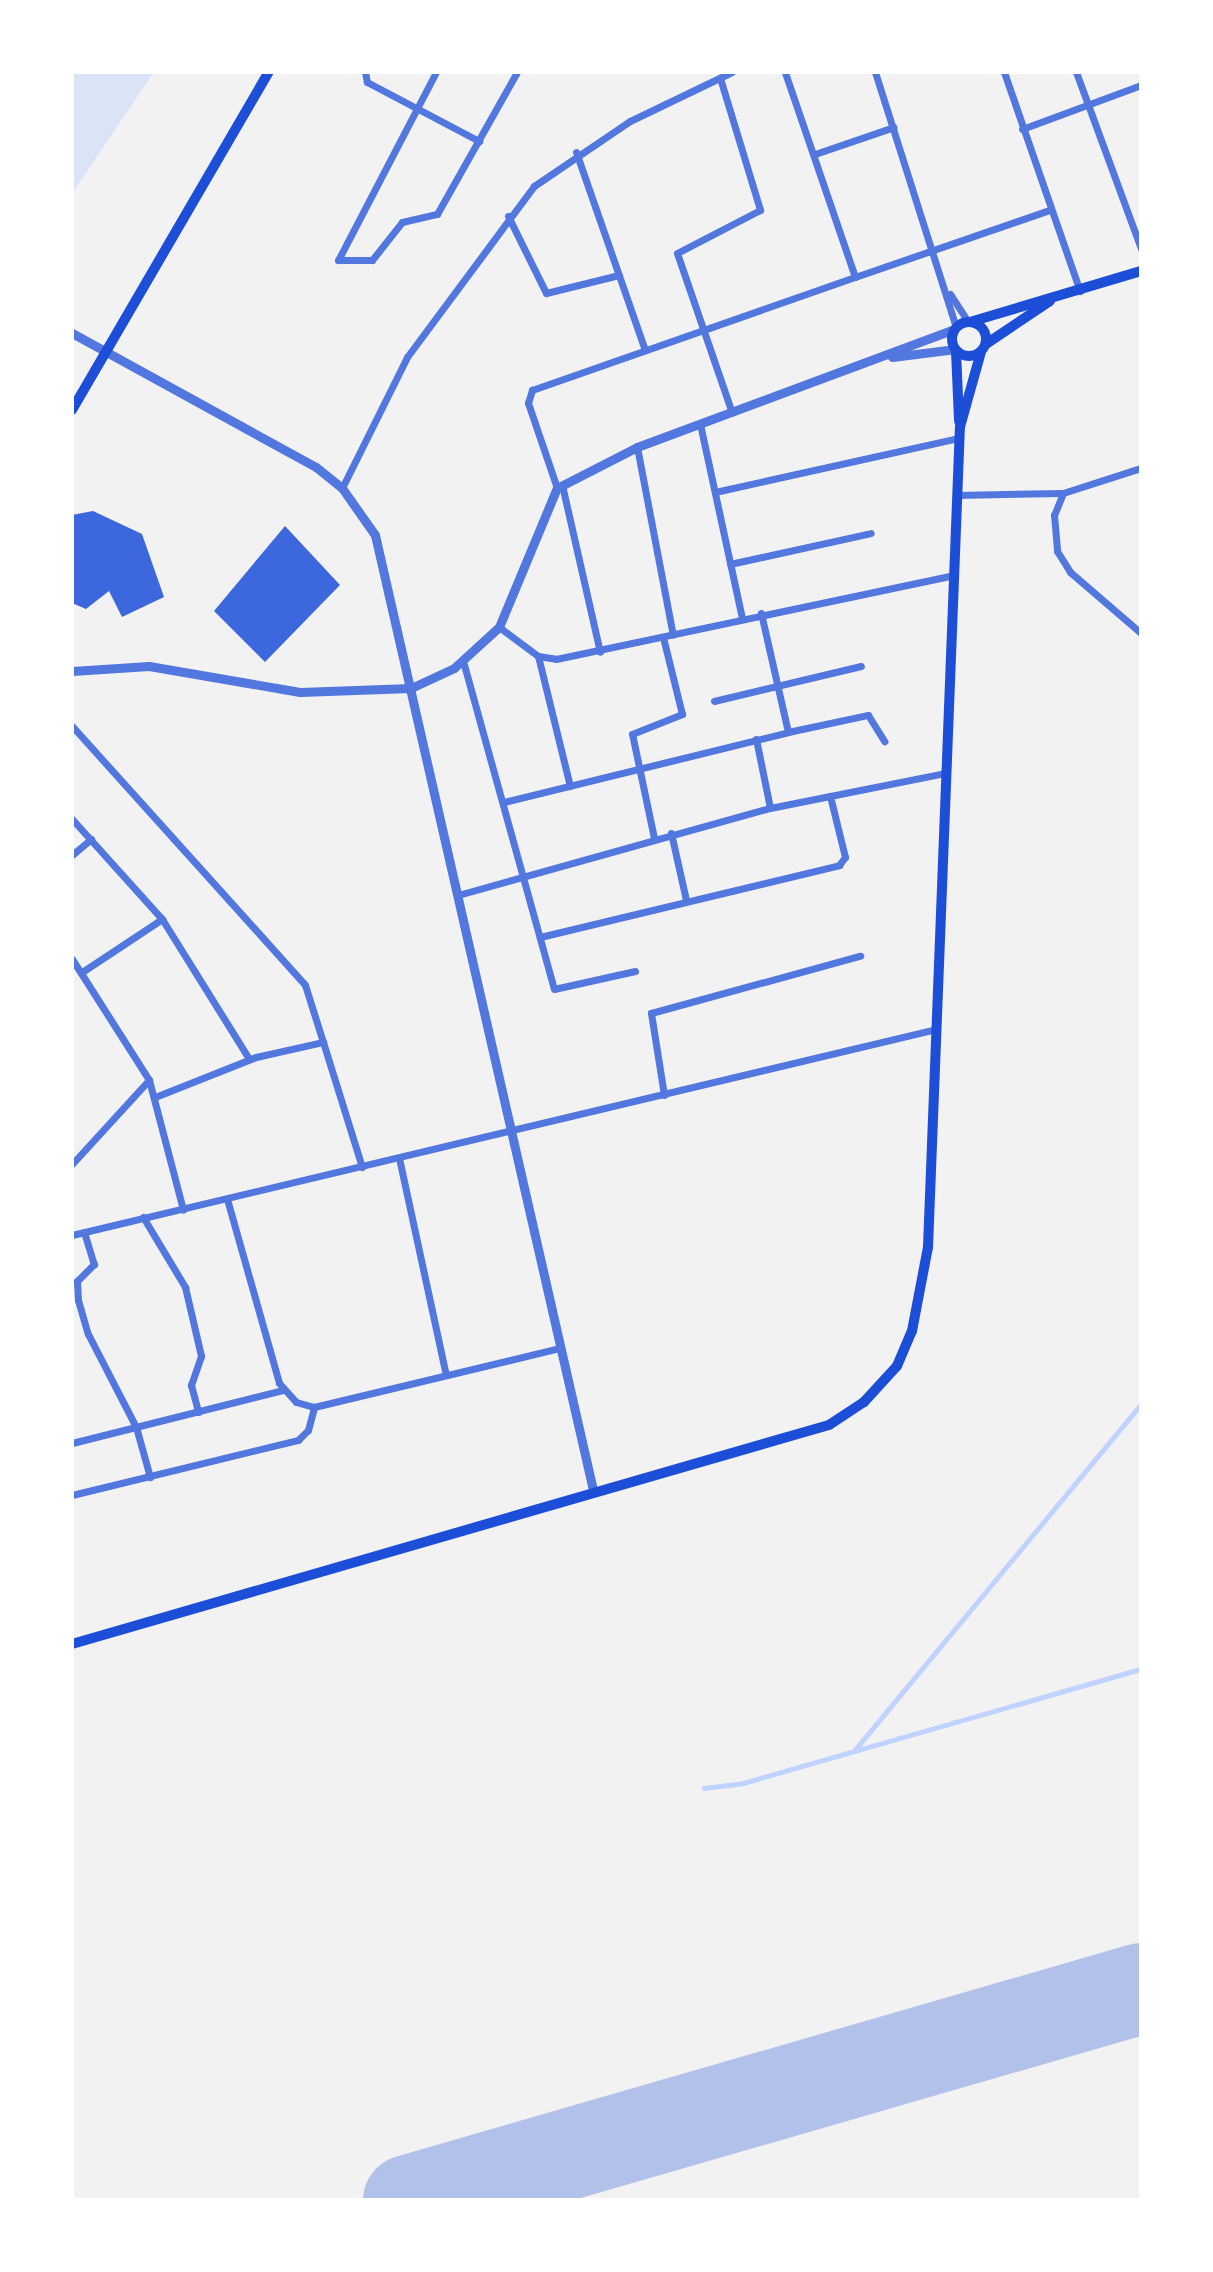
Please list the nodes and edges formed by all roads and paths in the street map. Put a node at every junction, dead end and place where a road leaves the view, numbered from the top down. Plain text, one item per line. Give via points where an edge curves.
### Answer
1 (269, 72) edge
2 (365, 72) edge
3 (436, 72) edge
4 (517, 72) edge
5 (732, 72) edge
6 (785, 72) edge
7 (875, 72) edge
8 (1004, 72) edge
9 (1076, 72) edge
10 (720, 78) junction
11 (1141, 85) edge
12 (1087, 105) junction
13 (417, 109) junction
14 (894, 127) junction
15 (1022, 130) junction
16 (478, 141) junction
17 (576, 152) junction
18 (815, 154) junction
19 (1050, 210) junction
20 (508, 216) junction
21 (934, 248) junction
22 (1141, 249) edge
23 (1141, 271) edge
24 (619, 275) junction
25 (855, 277) junction
26 (948, 290) junction
27 (1080, 291) junction
28 (1051, 300) junction
29 (969, 322) junction
30 (955, 328) junction
31 (702, 329) junction
32 (72, 333) edge
33 (984, 348) junction
34 (645, 350) junction
35 (956, 350) junction
36 (104, 352) junction
37 (890, 357) junction
38 (72, 410) edge
39 (732, 413) junction
40 (700, 424) junction
41 (960, 433) junction
42 (638, 447) junction
43 (1141, 468) edge
44 (559, 486) junction
45 (342, 488) junction
46 (715, 492) junction
47 (1063, 493) junction
48 (956, 495) junction
49 (871, 533) dead end
50 (730, 564) junction
51 (953, 575) junction
52 (761, 613) junction
53 (742, 618) junction
54 (499, 627) junction
55 (1141, 633) edge
56 (673, 635) junction
57 (663, 637) junction
58 (600, 652) junction
59 (538, 656) junction
60 (463, 661) junction
61 (861, 666) dead end
62 (72, 671) edge
63 (778, 686) junction
64 (411, 688) junction
65 (714, 701) dead end
66 (72, 726) edge
67 (788, 732) junction
68 (756, 738) junction
69 (884, 741) dead end
70 (639, 770) junction
71 (945, 773) junction
72 (570, 786) junction
73 (830, 796) junction
74 (504, 802) junction
75 (770, 808) junction
76 (72, 820) edge
77 (671, 833) junction
78 (654, 838) junction
79 (90, 839) junction
80 (72, 855) edge
81 (525, 874) junction
82 (458, 895) junction
83 (686, 900) junction
84 (162, 919) junction
85 (540, 937) junction
86 (860, 956) dead end
87 (72, 959) edge
88 (635, 971) dead end
89 (82, 972) junction
90 (936, 1029) junction
91 (323, 1042) junction
92 (249, 1059) junction
93 (149, 1080) junction
94 (664, 1095) junction
95 (155, 1097) junction
96 (512, 1130) junction
97 (399, 1158) junction
98 (72, 1164) edge
99 (362, 1167) junction
100 (227, 1199) junction
101 (183, 1209) junction
102 (143, 1217) junction
103 (84, 1232) junction
104 (72, 1235) edge
105 (559, 1348) junction
106 (446, 1376) junction
107 (283, 1390) junction
108 (314, 1407) junction
109 (198, 1412) junction
110 (136, 1427) junction
111 (72, 1443) edge
112 (150, 1477) junction
113 (593, 1490) junction
114 (72, 1495) edge
115 (72, 1644) edge

1 - 36 main road
2 - 13 street via 367,82
3 - 13 street
4 - 16 street
5 - 10 street
6 - 18 street
7 - 14 street
8 - 15 street
9 - 12 street
10 - 17 street
10 - 31 street via 760,211 678,249
11 - 12 street
12 - 15 street
12 - 22 street
13 - 16 street
13 - 16 street via 338,260 372,260 402,222 433,218
14 - 18 street
14 - 21 street
15 - 19 street
17 - 20 street
17 - 24 street
18 - 25 street
19 - 21 street
19 - 27 street
20 - 24 street via 546,293
20 - 45 street via 407,356
21 - 25 street
21 - 26 street
23 - 27 main road
24 - 34 street
25 - 31 street
26 - 29 street
26 - 30 street
27 - 28 main road
28 - 29 main road
28 - 33 main road
29 - 30 main road
29 - 33 main road via 983,329
30 - 35 main road
30 - 37 street
31 - 34 street
31 - 39 street
32 - 36 street
33 - 35 main road via 967,357
33 - 41 main road
34 - 44 street via 529,394
35 - 37 street
35 - 41 main road via 953,393
36 - 38 main road
36 - 45 street via 289,452
37 - 39 street
39 - 40 street
40 - 42 street
40 - 46 street
41 - 46 street
41 - 48 main road
42 - 44 street
42 - 56 street
43 - 47 street
44 - 54 street
44 - 58 street
45 - 64 street via 375,535
46 - 50 street
47 - 48 street
47 - 55 street via 1054,515 1056,551 1070,572
48 - 51 main road
49 - 50 street
50 - 53 street
51 - 52 street
51 - 71 main road
52 - 53 street
52 - 63 street
53 - 56 street
54 - 59 street
54 - 60 street
56 - 57 street
57 - 58 street
57 - 70 street via 682,714 632,731
58 - 59 street
59 - 72 street
60 - 64 street
60 - 74 street
61 - 63 street
62 - 64 street via 149,666 300,692
63 - 65 street
63 - 67 street
64 - 82 street
66 - 91 street via 304,985
67 - 68 street
67 - 69 street via 868,715
68 - 70 street
68 - 75 street
70 - 72 street
70 - 78 street
71 - 73 street
71 - 90 main road
72 - 74 street
73 - 75 street
73 - 83 street via 842,863
74 - 81 street
75 - 77 street
76 - 79 street
77 - 78 street
77 - 83 street
78 - 81 street
79 - 80 street
79 - 84 street
81 - 82 street
81 - 85 street
82 - 96 street
83 - 85 street
84 - 89 street
84 - 92 street
85 - 88 street via 558,991
86 - 94 street via 651,1013
87 - 89 street
89 - 93 street
90 - 94 street
90 - 113 main road via 928,1247 912,1331 897,1366 864,1402 828,1425
91 - 92 street
91 - 99 street
92 - 95 street
93 - 95 street
93 - 98 street
94 - 96 street
95 - 101 street
96 - 97 street
96 - 105 street
97 - 99 street
97 - 106 street
99 - 100 street
100 - 101 street
100 - 107 street
101 - 102 street
102 - 103 street
102 - 109 street via 184,1287 201,1356 191,1385
103 - 104 street
103 - 110 street via 94,1264 77,1281 78,1300 88,1334
105 - 106 street
105 - 113 street
106 - 108 street
107 - 108 street
107 - 109 street
108 - 112 street via 308,1430 298,1440
109 - 110 street
110 - 111 street
110 - 112 street
112 - 114 street
113 - 115 main road

